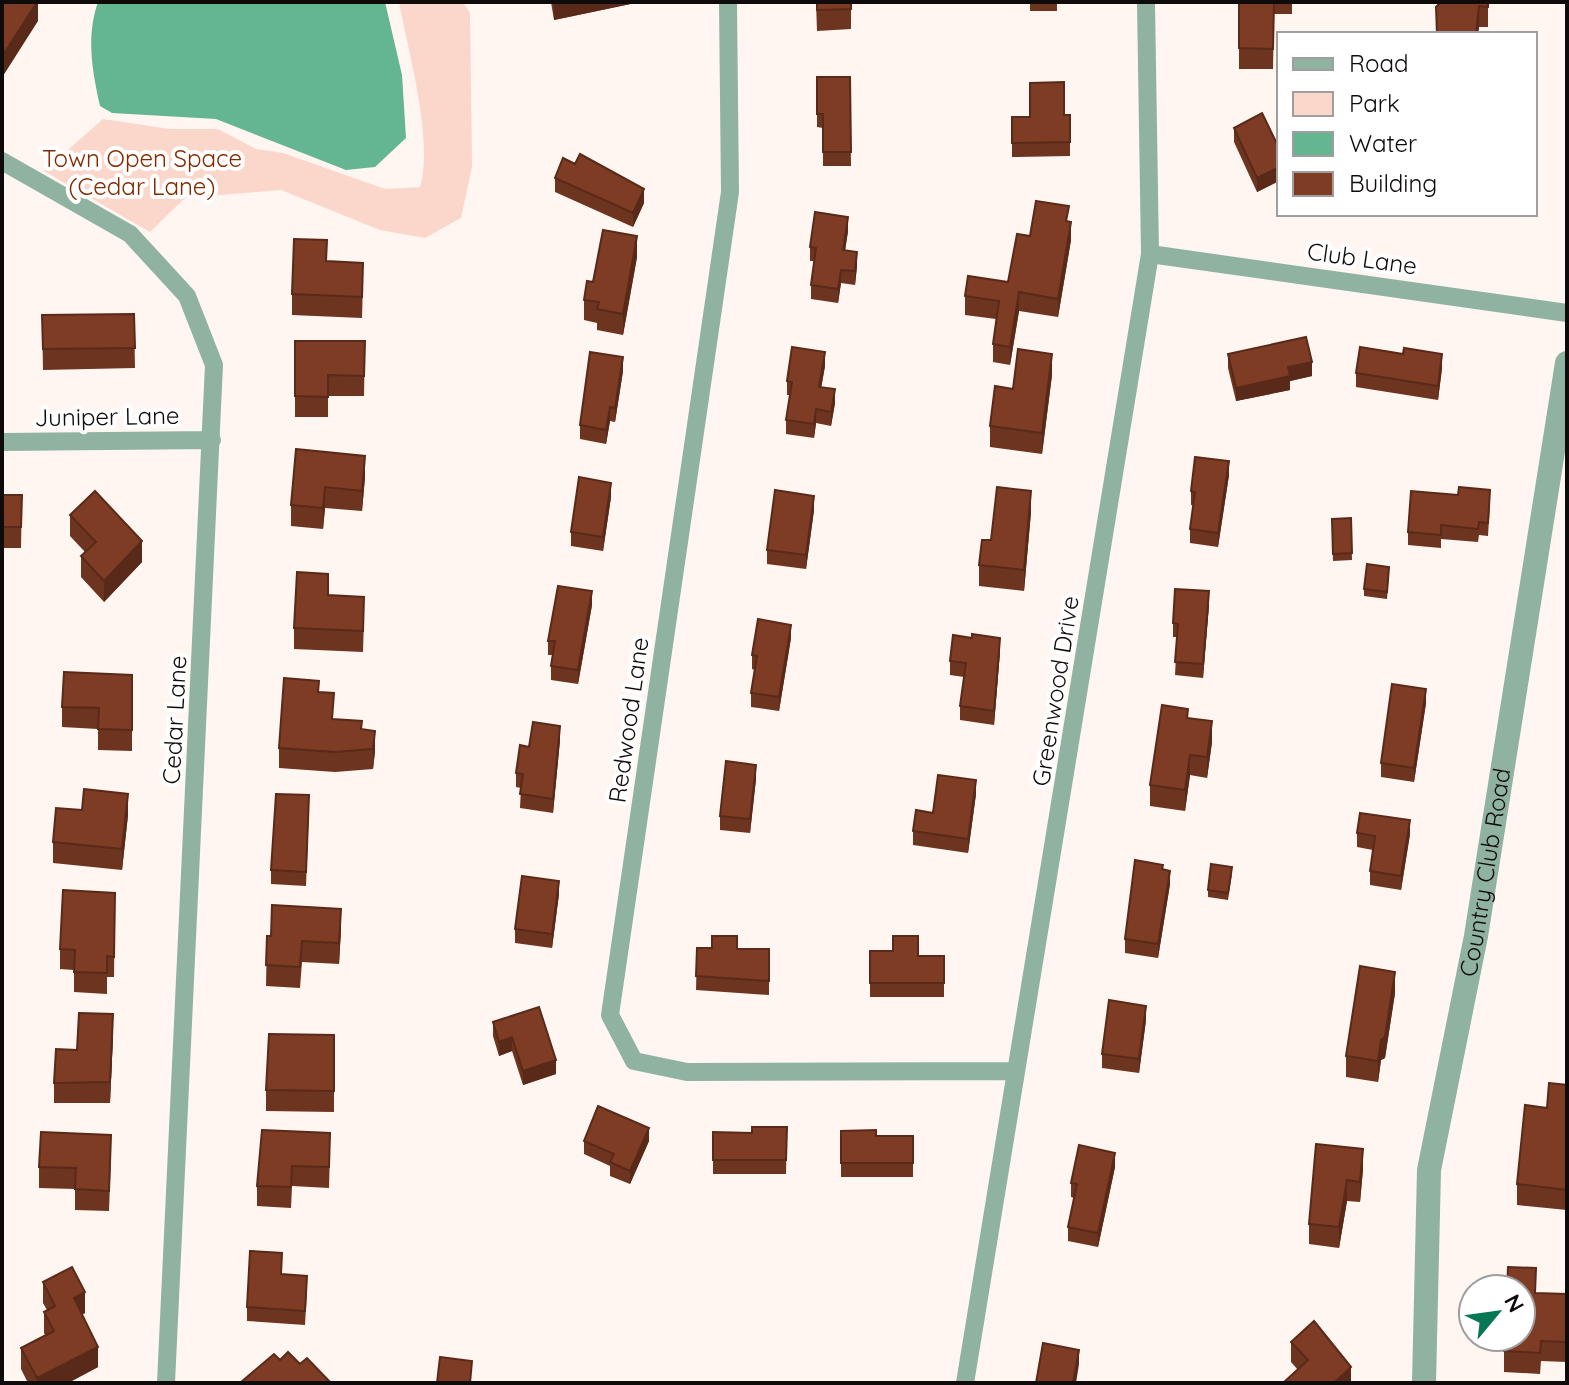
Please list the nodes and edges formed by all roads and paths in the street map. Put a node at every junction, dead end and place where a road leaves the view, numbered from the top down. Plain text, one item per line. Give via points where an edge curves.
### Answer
1 (728, 2) edge
2 (1146, 2) edge
3 (2, 161) edge
4 (1150, 254) junction
5 (1567, 313) edge
6 (1567, 363) edge
7 (212, 440) junction
8 (2, 442) edge
9 (1014, 1071) junction
10 (166, 1383) edge
11 (965, 1383) edge
12 (1424, 1383) edge

1 - 9 street, Redwood Lane via 730,192 610,1015 634,1061 687,1072
2 - 4 street, Greenwood Drive
3 - 7 street, Cedar Lane via 130,234 187,296 214,365
4 - 5 street, Club Lane
4 - 9 street, Greenwood Drive
6 - 12 street, Country Club Road via 1476,936 1429,1170
7 - 8 street, Juniper Lane
7 - 10 street, Cedar Lane
9 - 11 street, Greenwood Drive

